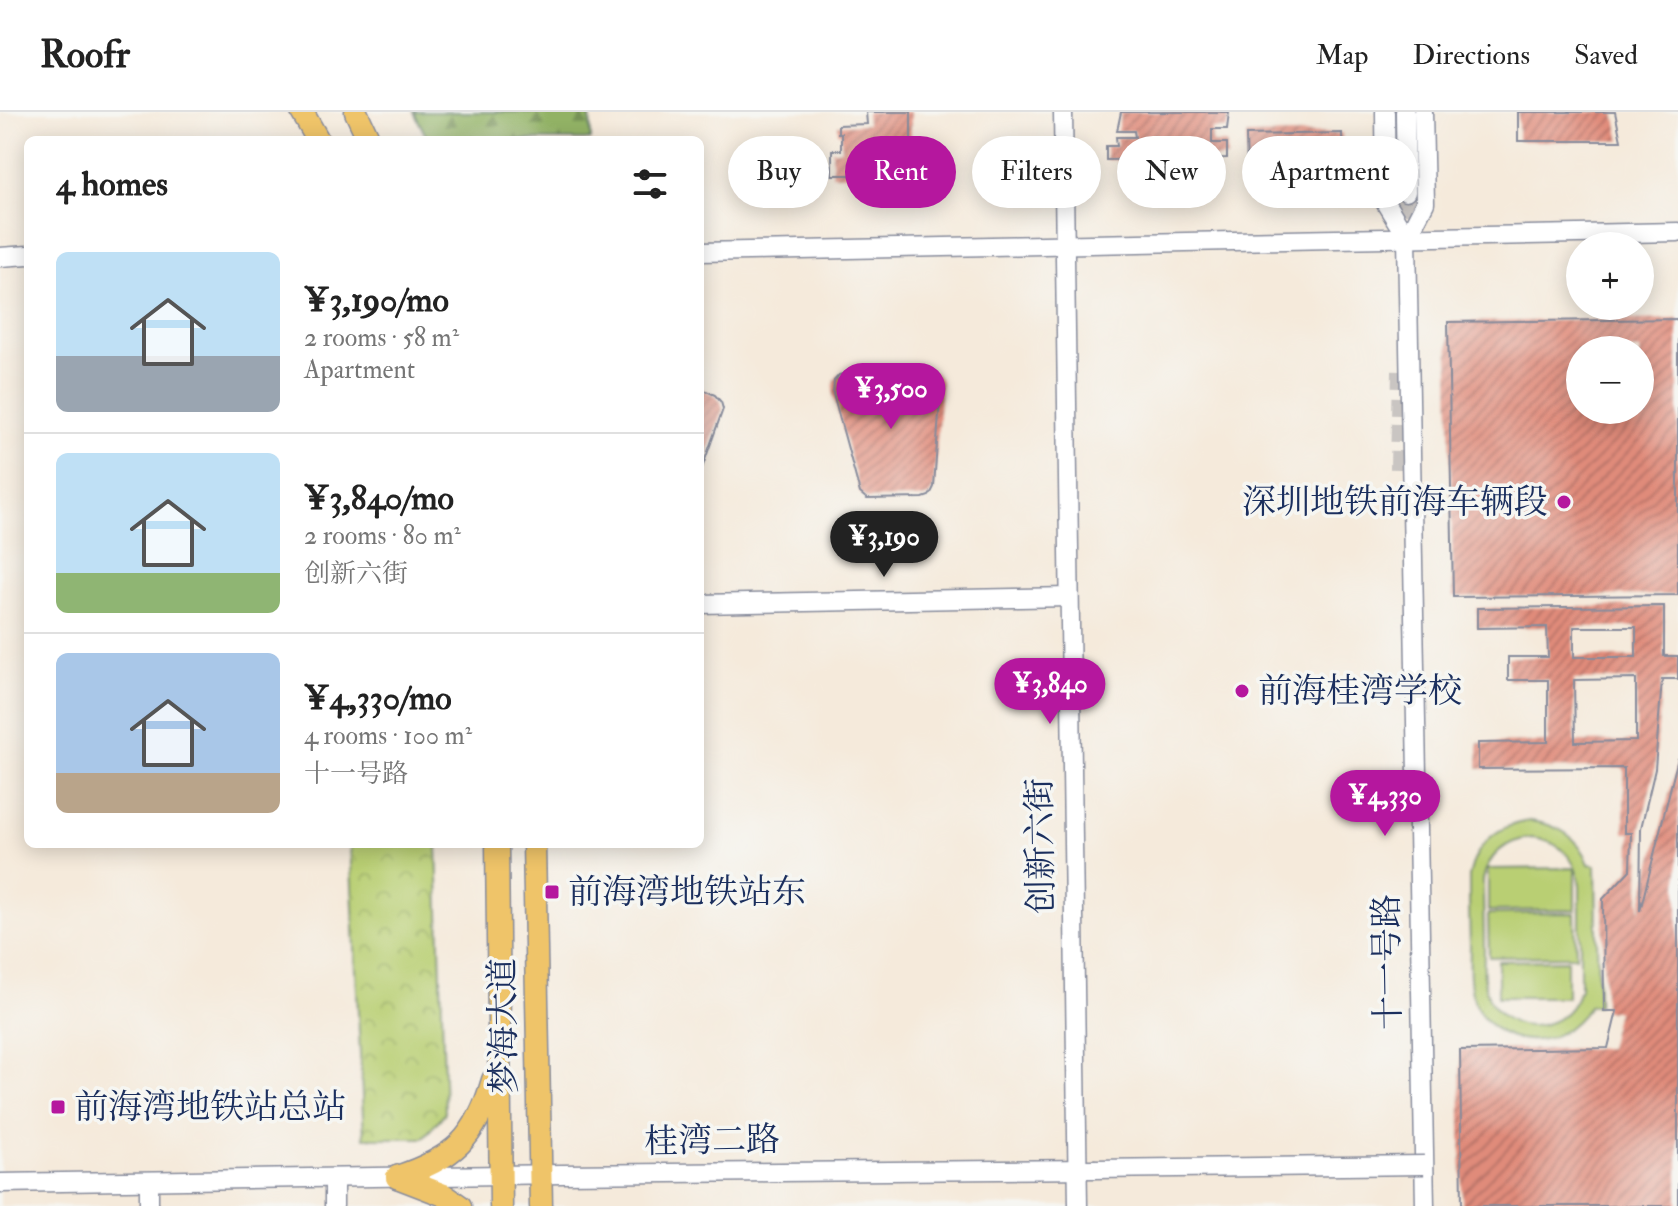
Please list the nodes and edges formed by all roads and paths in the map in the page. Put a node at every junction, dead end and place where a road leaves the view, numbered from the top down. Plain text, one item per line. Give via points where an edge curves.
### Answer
1 (302, 112) edge
2 (356, 112) edge
3 (1063, 112) edge
4 (1385, 112) edge
5 (1405, 112) edge
6 (1423, 112) edge
7 (316, 136) edge
8 (367, 136) edge
9 (1405, 136) edge
10 (1678, 232) edge
11 (1407, 238) junction
12 (1065, 245) junction
13 (704, 252) edge
14 (24, 255) edge
15 (0, 257) edge
16 (1399, 469) tunnel mouth
17 (1069, 597) junction
18 (704, 604) edge
19 (497, 848) edge
20 (534, 848) edge
21 (499, 1056) junction
22 (1424, 1165) junction
23 (1086, 1170) junction
24 (540, 1174) junction
25 (501, 1175) junction
26 (397, 1177) junction
27 (334, 1178) junction
28 (149, 1182) junction
29 (0, 1183) edge
30 (149, 1206) edge
31 (334, 1206) edge
32 (460, 1206) edge
33 (501, 1206) edge
34 (541, 1206) edge
35 (1078, 1206) edge
36 (1413, 1206) edge
37 (1425, 1206) edge

1 - 7 main road
2 - 8 main road
3 - 12 street, 创新六街
4 - 11 street via 1386,204
5 - 9 street
6 - 11 street, 十一号路 via 1425,203
10 - 11 street
11 - 12 street
11 - 22 street, 十一号路
12 - 13 street
12 - 17 street, 创新六街
14 - 15 street
16 - 36 street
17 - 18 street
17 - 23 street, 创新六街
19 - 21 main road, 梦海大道
20 - 24 main road, 梦海大道
21 - 25 main road, 梦海大道
21 - 26 main road via 487,1100 465,1140 442,1159
22 - 23 street, 桂湾二路, bridge
22 - 37 street, 十一号路
23 - 24 street, 桂湾二路
23 - 35 street, 创新六街
24 - 25 street, 桂湾二路
24 - 34 main road, 梦海大道
25 - 26 street, 桂湾二路
25 - 33 main road, 梦海大道
26 - 27 street, 桂湾二路
26 - 32 main road
27 - 28 street, 桂湾二路
27 - 31 street
28 - 29 street, 桂湾二路
28 - 30 street

